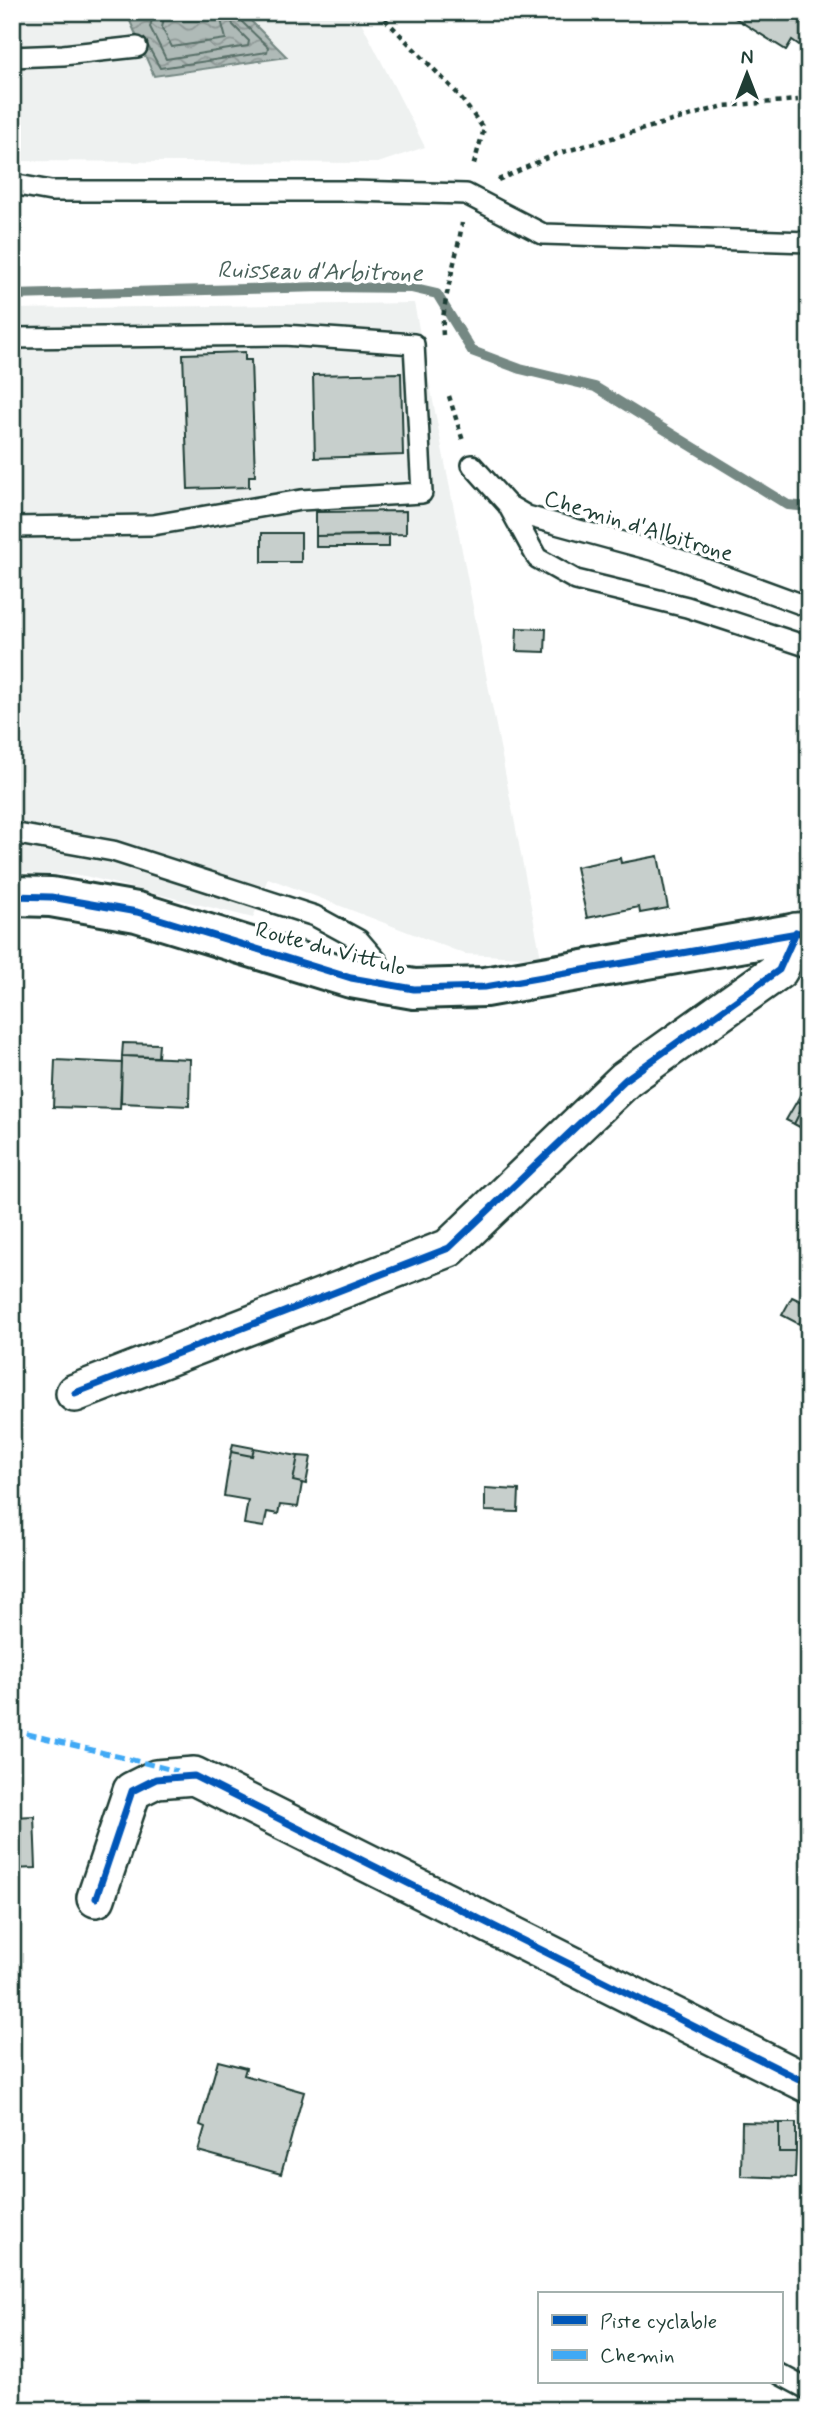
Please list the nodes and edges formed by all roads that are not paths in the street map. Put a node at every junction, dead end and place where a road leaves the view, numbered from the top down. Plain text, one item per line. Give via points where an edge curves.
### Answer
1 (137, 47) dead end
2 (12, 57) edge
3 (12, 184) edge
4 (809, 242) edge
5 (12, 338) edge
6 (472, 465) road end
7 (508, 505) junction
8 (12, 527) edge
9 (809, 607) edge
10 (809, 647) edge
11 (12, 833) edge
12 (12, 897) edge
13 (802, 931) edge
14 (381, 983) junction
15 (75, 1393) dead end
16 (96, 1898) dead end
17 (809, 2084) edge
18 (782, 2376) edge
19 (809, 2390) edge

1 - 2 lane
3 - 4 lane via 51,191 466,194 543,234
5 - 8 lane via 284,335 414,344 422,493 301,500 153,524
6 - 7 lane, Chemin d'Albitrone
7 - 9 lane, Chemin d'Albitrone via 554,526 659,552
7 - 10 lane via 537,558 576,580 687,607
11 - 14 lane via 113,851 315,916 359,940 378,962
12 - 14 street, Route du Vittulo via 51,897 137,912 351,978
13 - 14 street, Route du Vittulo via 485,987 414,989
13 - 15 street via 779,970 626,1079 449,1248
16 - 17 street via 132,1791 156,1779 194,1776
18 - 19 lane

